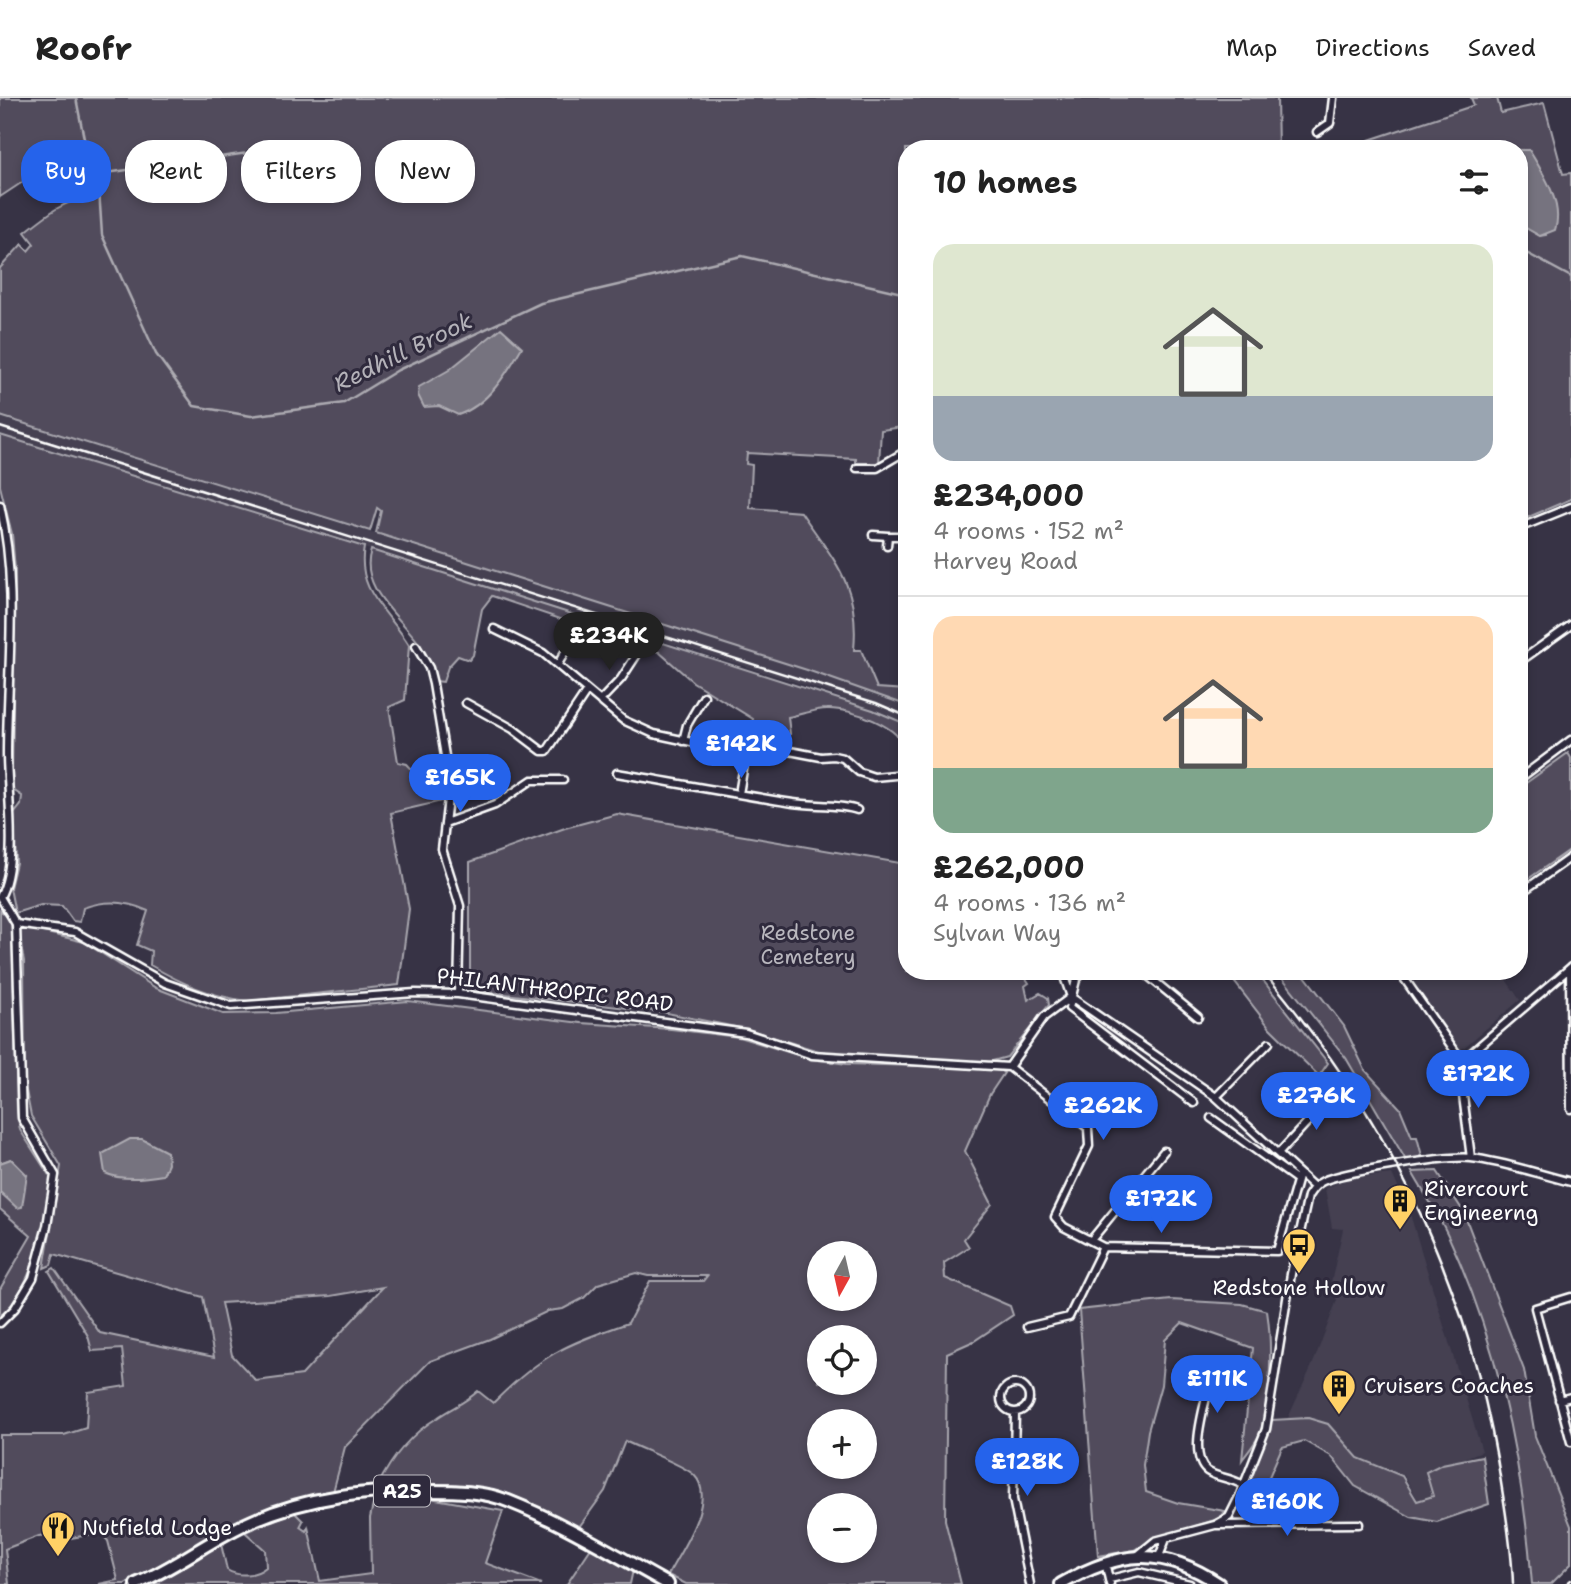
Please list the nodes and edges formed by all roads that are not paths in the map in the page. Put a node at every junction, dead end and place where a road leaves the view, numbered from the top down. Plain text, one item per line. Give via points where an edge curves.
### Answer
1 (1333, 98) edge
2 (1317, 132) dead end
3 (898, 455) edge
4 (857, 468) dead end
5 (0, 505) edge
6 (1571, 507) edge
7 (1528, 524) edge
8 (873, 535) dead end
9 (888, 536) junction
10 (898, 536) edge
11 (887, 546) dead end
12 (1571, 625) edge
13 (579, 628) dead end
14 (494, 629) dead end
15 (416, 646) dead end
16 (636, 656) dead end
17 (1528, 656) edge
18 (558, 664) junction
19 (587, 691) junction
20 (704, 696) dead end
21 (600, 701) junction
22 (466, 703) dead end
23 (1571, 740) edge
24 (683, 741) junction
25 (747, 746) junction
26 (1528, 772) edge
27 (617, 773) dead end
28 (898, 775) edge
29 (564, 780) dead end
30 (739, 794) junction
31 (857, 810) dead end
32 (445, 822) junction
33 (1571, 857) edge
34 (1528, 888) edge
35 (0, 897) edge
36 (16, 924) junction
37 (1570, 967) edge
38 (1065, 980) edge
39 (1077, 980) edge
40 (1153, 980) edge
41 (1405, 980) edge
42 (458, 993) junction
43 (1071, 997) junction
44 (1198, 1017) dead end
45 (1269, 1043) dead end
46 (1462, 1061) junction
47 (1009, 1067) junction
48 (1333, 1094) dead end
49 (1216, 1097) junction
50 (1194, 1103) dead end
51 (1571, 1108) edge
52 (1211, 1118) dead end
53 (1164, 1151) dead end
54 (1279, 1153) junction
55 (1471, 1158) junction
56 (1298, 1176) junction
57 (1571, 1182) edge
58 (1314, 1187) junction
59 (1092, 1239) junction
60 (1103, 1247) junction
61 (1571, 1297) edge
62 (0, 1323) edge
63 (1027, 1327) dead end
64 (1180, 1373) dead end
65 (1210, 1380) junction
66 (1238, 1387) dead end
67 (1571, 1397) edge
68 (1559, 1400) junction
69 (1015, 1414) junction
70 (1571, 1442) edge
71 (1242, 1485) junction
72 (1359, 1524) dead end
73 (1214, 1525) junction
74 (1166, 1539) junction
75 (1136, 1556) junction
76 (1158, 1559) junction
77 (1104, 1562) junction
78 (1110, 1582) edge
79 (136, 1584) edge
80 (668, 1584) edge
81 (1030, 1584) edge
82 (1061, 1584) edge
83 (1190, 1584) edge
84 (1219, 1584) edge

1 - 2 street via 1331,123
3 - 4 street via 877,468
5 - 35 street via 11,614 9,861
6 - 7 street
8 - 9 street
9 - 10 street
9 - 11 street
12 - 17 street
13 - 18 street
14 - 18 street
15 - 32 street via 429,668 441,728 449,779
16 - 21 street
18 - 19 street
19 - 21 street
19 - 22 street via 547,751
20 - 24 street
21 - 24 street via 623,720
23 - 26 street
24 - 25 street
25 - 28 street via 843,758 859,772 874,777
25 - 30 street
27 - 30 street
29 - 32 street via 532,780 495,805
30 - 31 street
32 - 42 street via 442,849 460,906
33 - 34 street
35 - 36 street
36 - 42 street, PHILANTHROPIC ROAD via 75,932 165,983 231,1006
36 - 62 street via 22,1118 55,1175 33,1278
37 - 46 street
37 - 51 street
38 - 43 street
39 - 43 street
40 - 44 street
41 - 46 street
42 - 47 street, PHILANTHROPIC ROAD via 746,1033 812,1055
43 - 47 street via 1044,1017
43 - 49 street
43 - 50 street via 1069,1008
45 - 49 street
46 - 55 street
47 - 59 street via 1088,1128 1089,1146 1055,1217 1063,1227
48 - 54 street
49 - 54 street
52 - 56 street
53 - 59 street
54 - 56 street
55 - 57 street
55 - 58 street via 1336,1177
56 - 58 street
56 - 60 street via 1277,1251
58 - 71 street via 1293,1260 1266,1429
59 - 60 street
60 - 63 street via 1069,1317
61 - 68 street via 1535,1308
64 - 65 street
65 - 66 street
65 - 71 street via 1196,1452 1204,1469
67 - 68 street
68 - 70 street
69 - 69 street via 1001,1399 1002,1391 1012,1384 1026,1389 1030,1397 1026,1408
69 - 81 street via 1013,1499
71 - 73 street via 1229,1517
72 - 73 street
73 - 74 street
74 - 75 street via 1155,1541
74 - 76 street
75 - 76 main road
75 - 77 main road
76 - 84 main road via 1191,1568
77 - 78 street
77 - 82 main road
78 - 83 street via 1139,1573
79 - 80 main road, A25 via 281,1509 329,1496 401,1491 470,1493 506,1500

